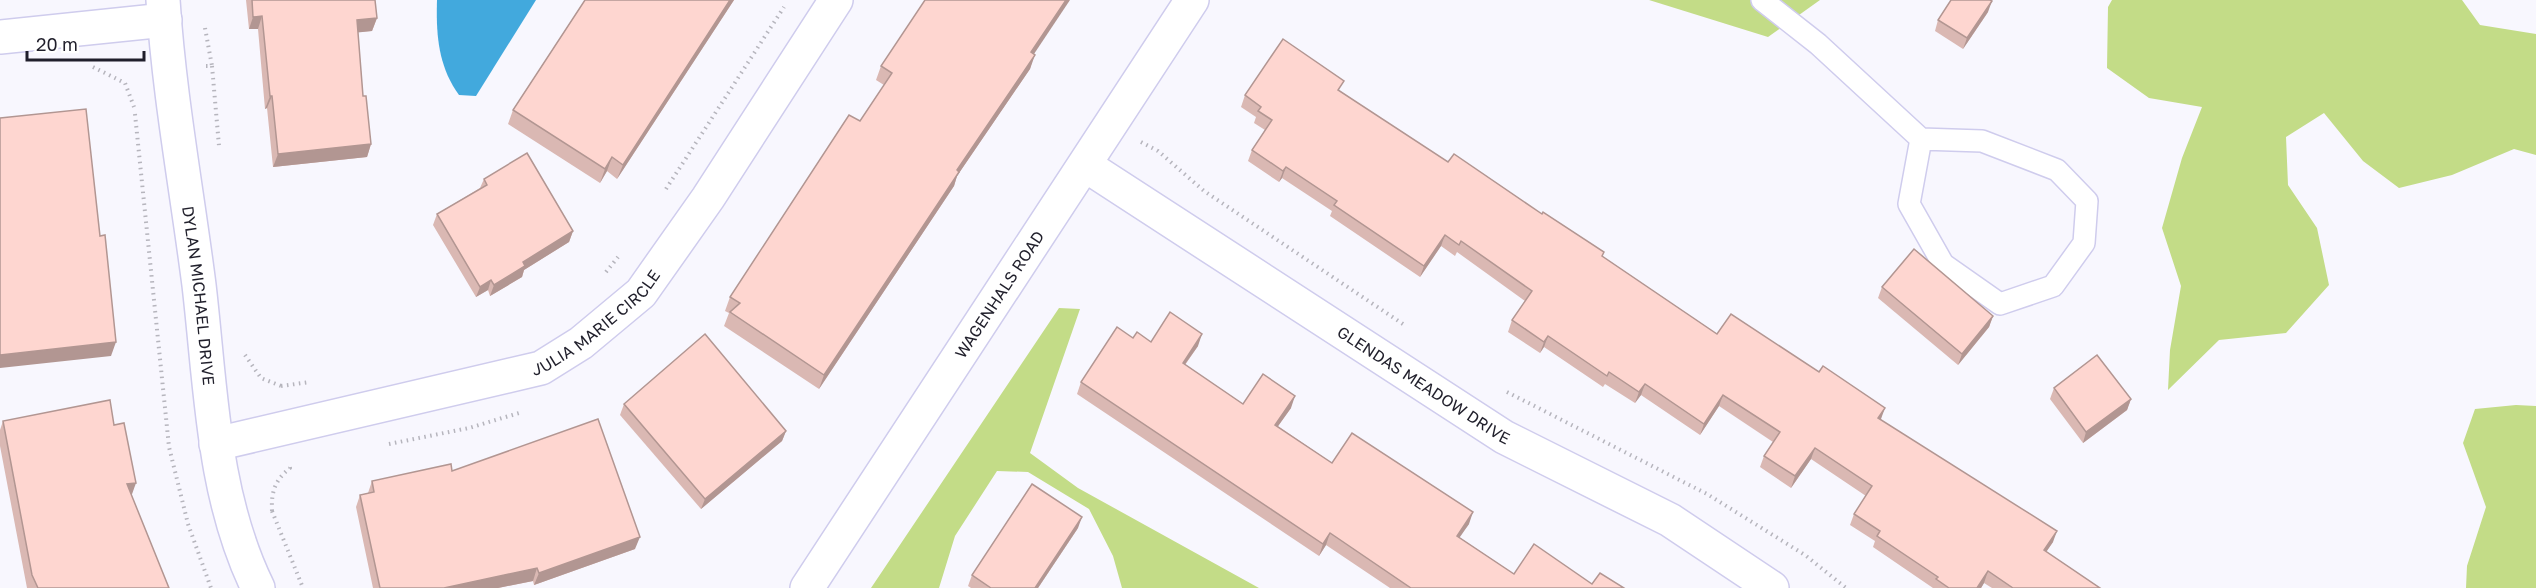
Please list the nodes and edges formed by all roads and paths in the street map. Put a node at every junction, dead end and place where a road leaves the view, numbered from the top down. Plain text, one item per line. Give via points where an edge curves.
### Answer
1 (789, 0) edge
2 (836, 0) edge
3 (1192, 0) edge
4 (1761, 0) edge
5 (164, 10) edge
6 (204, 18) dead end
7 (0, 37) edge
8 (212, 66) dead end
9 (86, 67) dead end
10 (1136, 138) dead end
11 (1921, 139) junction
12 (1085, 165) junction
13 (662, 195) dead end
14 (622, 252) dead end
15 (604, 274) dead end
16 (1415, 332) dead end
17 (312, 381) dead end
18 (281, 386) dead end
19 (1498, 386) dead end
20 (216, 444) junction
21 (211, 588) edge
22 (258, 588) edge
23 (807, 588) edge
24 (1772, 588) edge
25 (1846, 588) edge

1 - 13 path
2 - 20 street, JULIA MARIE CIRCLE via 708,198 641,292 580,343 541,368
3 - 12 street, WAGENHALS ROAD
4 - 11 lane via 1818,44
5 - 7 street
5 - 20 street, DYLAN MICHAEL DRIVE
6 - 8 path
9 - 21 path via 95,67 125,83 133,98 169,447 188,524
10 - 16 path via 1204,191
11 - 11 lane via 1909,204 1943,264 2000,303 2053,286 2084,243 2087,201 2057,170 1982,141
12 - 23 street, WAGENHALS ROAD
12 - 24 street, GLENDAS MEADOW DRIVE via 1504,437 1670,520
14 - 15 path
17 - 18 path
19 - 25 path via 1707,494 1805,555
20 - 22 street, DYLAN MICHAEL DRIVE via 231,519

